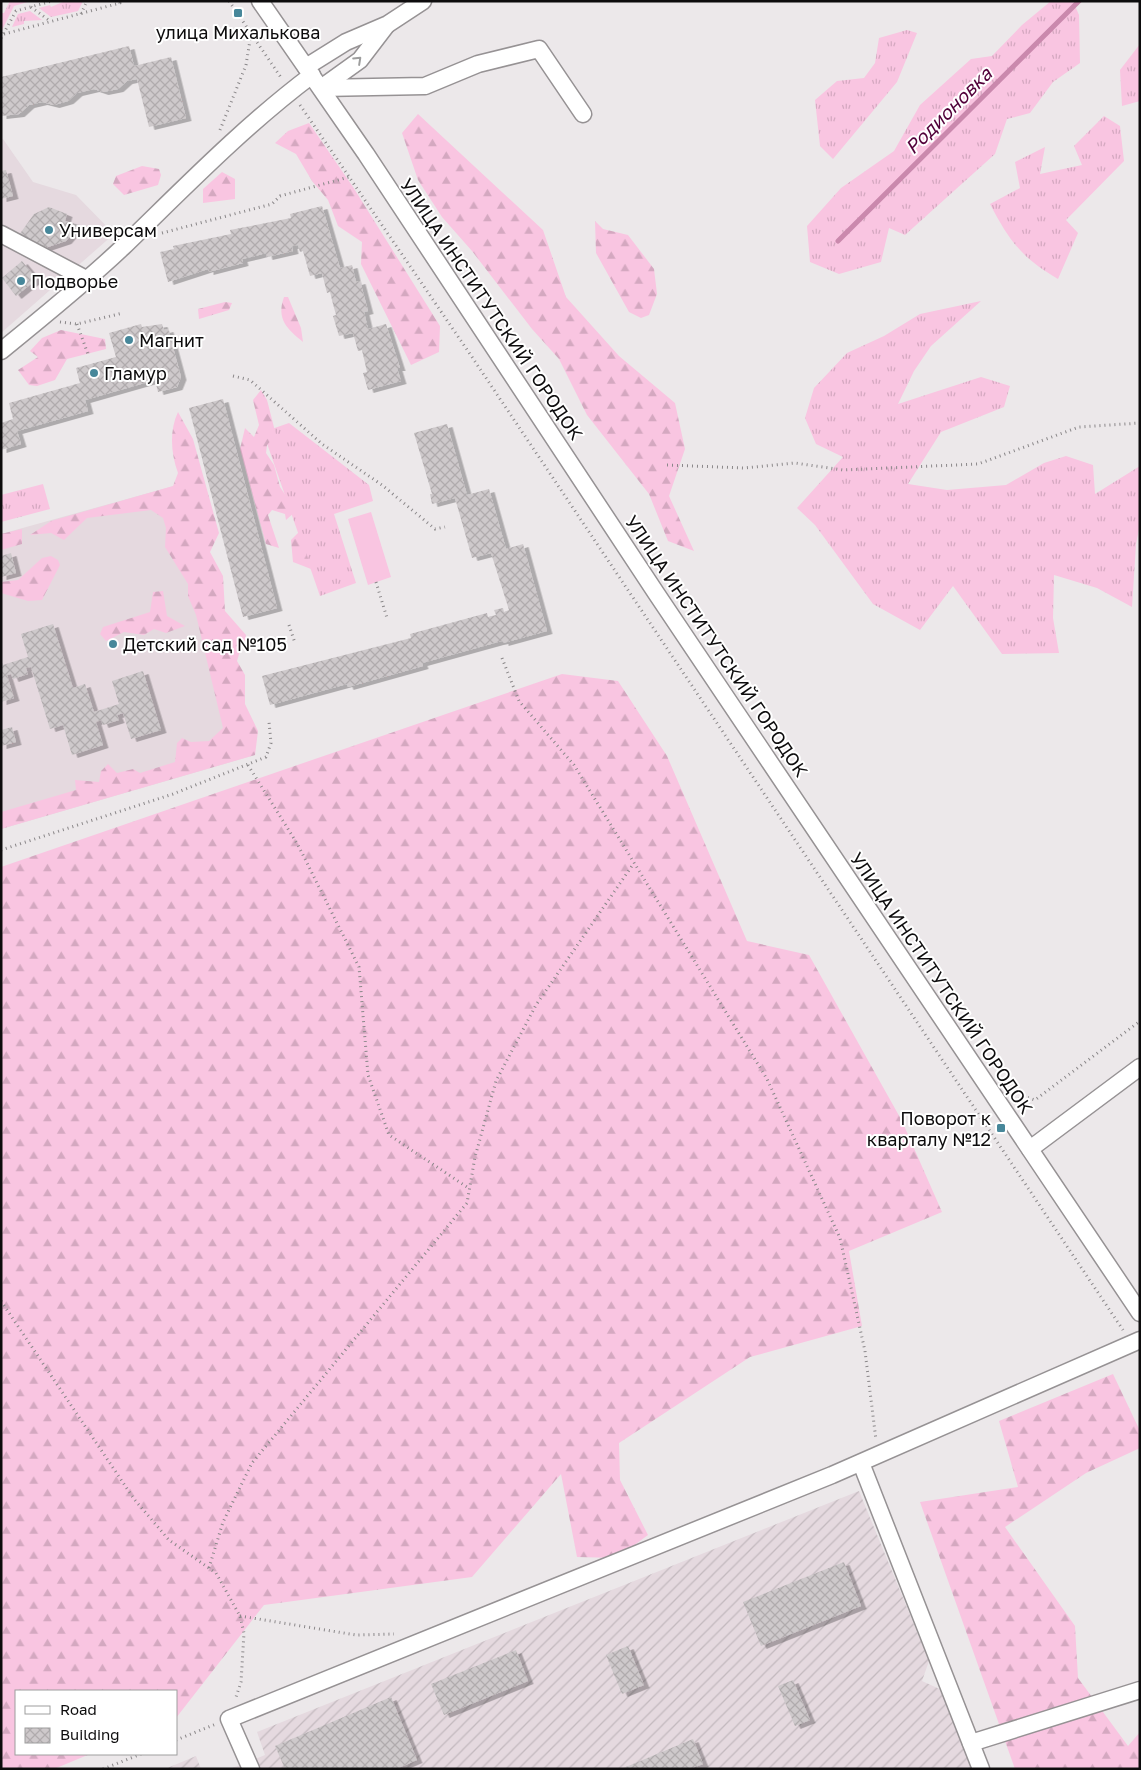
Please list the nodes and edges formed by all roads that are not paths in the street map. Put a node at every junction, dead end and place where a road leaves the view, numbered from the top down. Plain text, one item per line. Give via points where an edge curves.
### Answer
1 (260, 1) edge
2 (422, 1) edge
3 (388, 24) junction
4 (313, 77) junction
5 (583, 114) dead end
6 (1, 234) edge
7 (86, 280) junction
8 (1, 350) edge
9 (1140, 1067) edge
10 (1030, 1149) junction
11 (1140, 1314) edge
12 (1136, 1342) edge
13 (861, 1463) junction
14 (1140, 1690) edge
15 (970, 1743) junction
16 (251, 1769) edge
17 (981, 1769) edge

1 - 4 street, УЛИЦА ИНСТИТУТСКИЙ ГОРОДОК
2 - 3 street
3 - 4 street via 346,42
4 -> 3 street via 360,60
4 - 5 street via 425,86 478,64 538,49
4 - 7 street via 291,91
4 - 10 street, УЛИЦА ИНСТИТУТСКИЙ ГОРОДОК
6 - 7 street
7 - 8 street
9 - 10 street
10 - 11 street, УЛИЦА ИНСТИТУТСКИЙ ГОРОДОК
12 - 13 street
13 - 15 street
13 - 16 street via 229,1719
14 - 15 street
15 - 17 street

